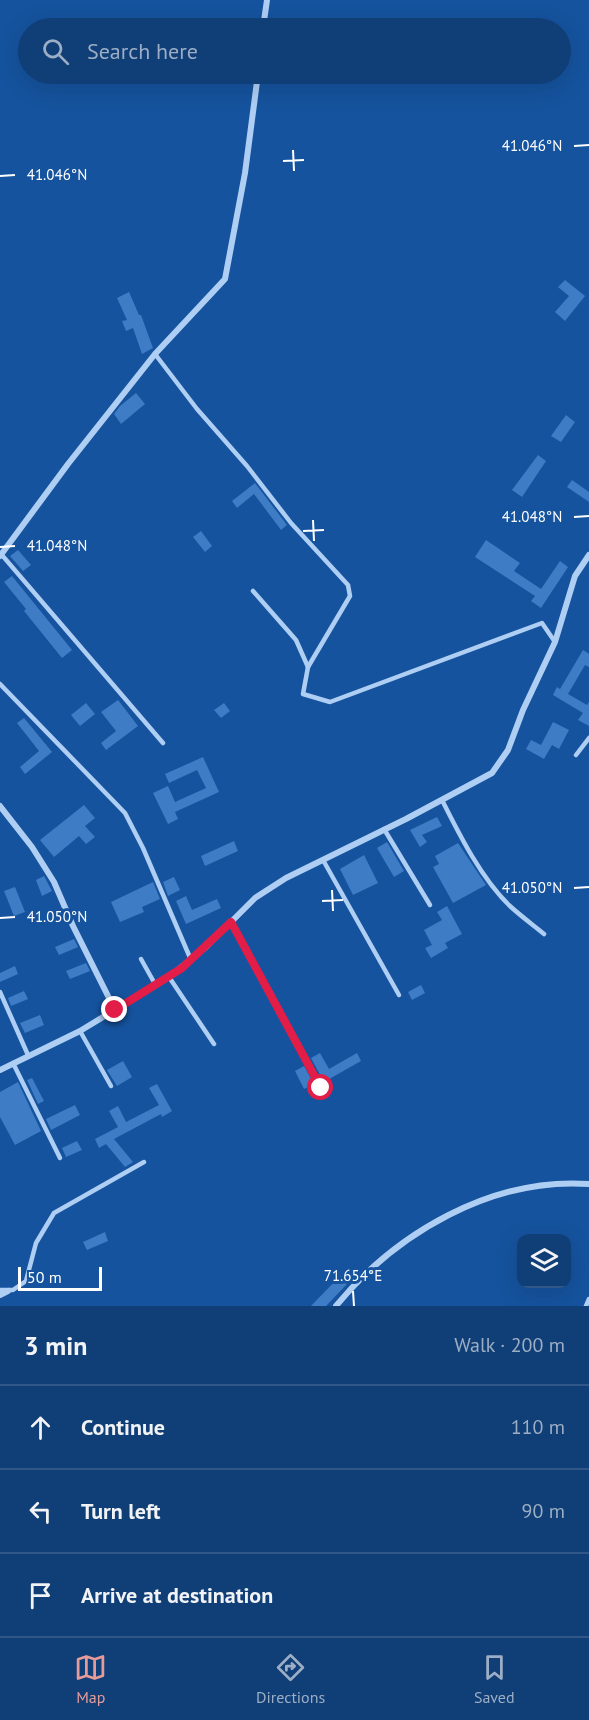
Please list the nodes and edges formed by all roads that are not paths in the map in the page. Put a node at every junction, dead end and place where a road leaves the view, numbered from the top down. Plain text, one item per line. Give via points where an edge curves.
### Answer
1 (267, 0) edge
2 (264, 18) edge
3 (257, 84) edge
4 (155, 354) junction
5 (0, 555) edge
6 (589, 555) edge
7 (253, 591) dead end
8 (555, 642) junction
9 (308, 667) junction
10 (0, 684) edge
11 (589, 738) edge
12 (163, 743) dead end
13 (576, 754) dead end
14 (442, 800) junction
15 (0, 806) edge
16 (384, 829) junction
17 (323, 860) junction
18 (430, 905) dead end
19 (231, 922) junction
20 (544, 934) dead end
21 (141, 958) dead end
22 (191, 960) junction
23 (169, 977) junction
24 (155, 984) junction
25 (0, 992) edge
26 (399, 995) dead end
27 (115, 1010) junction
28 (80, 1031) junction
29 (214, 1044) dead end
30 (28, 1055) junction
31 (13, 1063) junction
32 (0, 1070) edge
33 (111, 1086) dead end
34 (321, 1088) dead end
35 (60, 1158) dead end
36 (144, 1162) dead end
37 (589, 1184) edge
38 (0, 1290) edge
39 (8, 1292) junction
40 (0, 1295) edge
41 (589, 1299) edge
42 (336, 1306) edge
43 (586, 1306) edge

1 - 2 street
3 - 4 street via 225,279
4 - 5 street
4 - 9 lane via 291,523 348,585 350,596
5 - 12 lane
6 - 8 street via 575,576
7 - 9 lane via 296,640
8 - 9 lane via 542,623 330,702 303,694
8 - 14 street via 508,750 492,773
10 - 22 lane via 125,813
11 - 13 lane
14 - 16 street
14 - 20 lane via 463,842 491,882 509,905
15 - 27 street via 54,882
16 - 17 street
16 - 18 lane
17 - 19 street via 255,898
17 - 26 lane
19 - 22 street
19 - 34 lane
21 - 24 lane
22 - 23 street
23 - 24 street
23 - 29 lane
24 - 27 street
25 - 30 lane
27 - 28 street
28 - 30 street
28 - 33 lane
30 - 31 street
31 - 32 street
31 - 35 lane
36 - 39 lane via 54,1213 36,1243 26,1281
37 - 42 street via 542,1185 468,1205 428,1226 386,1256
38 - 39 lane
39 - 40 street
41 - 43 lane

